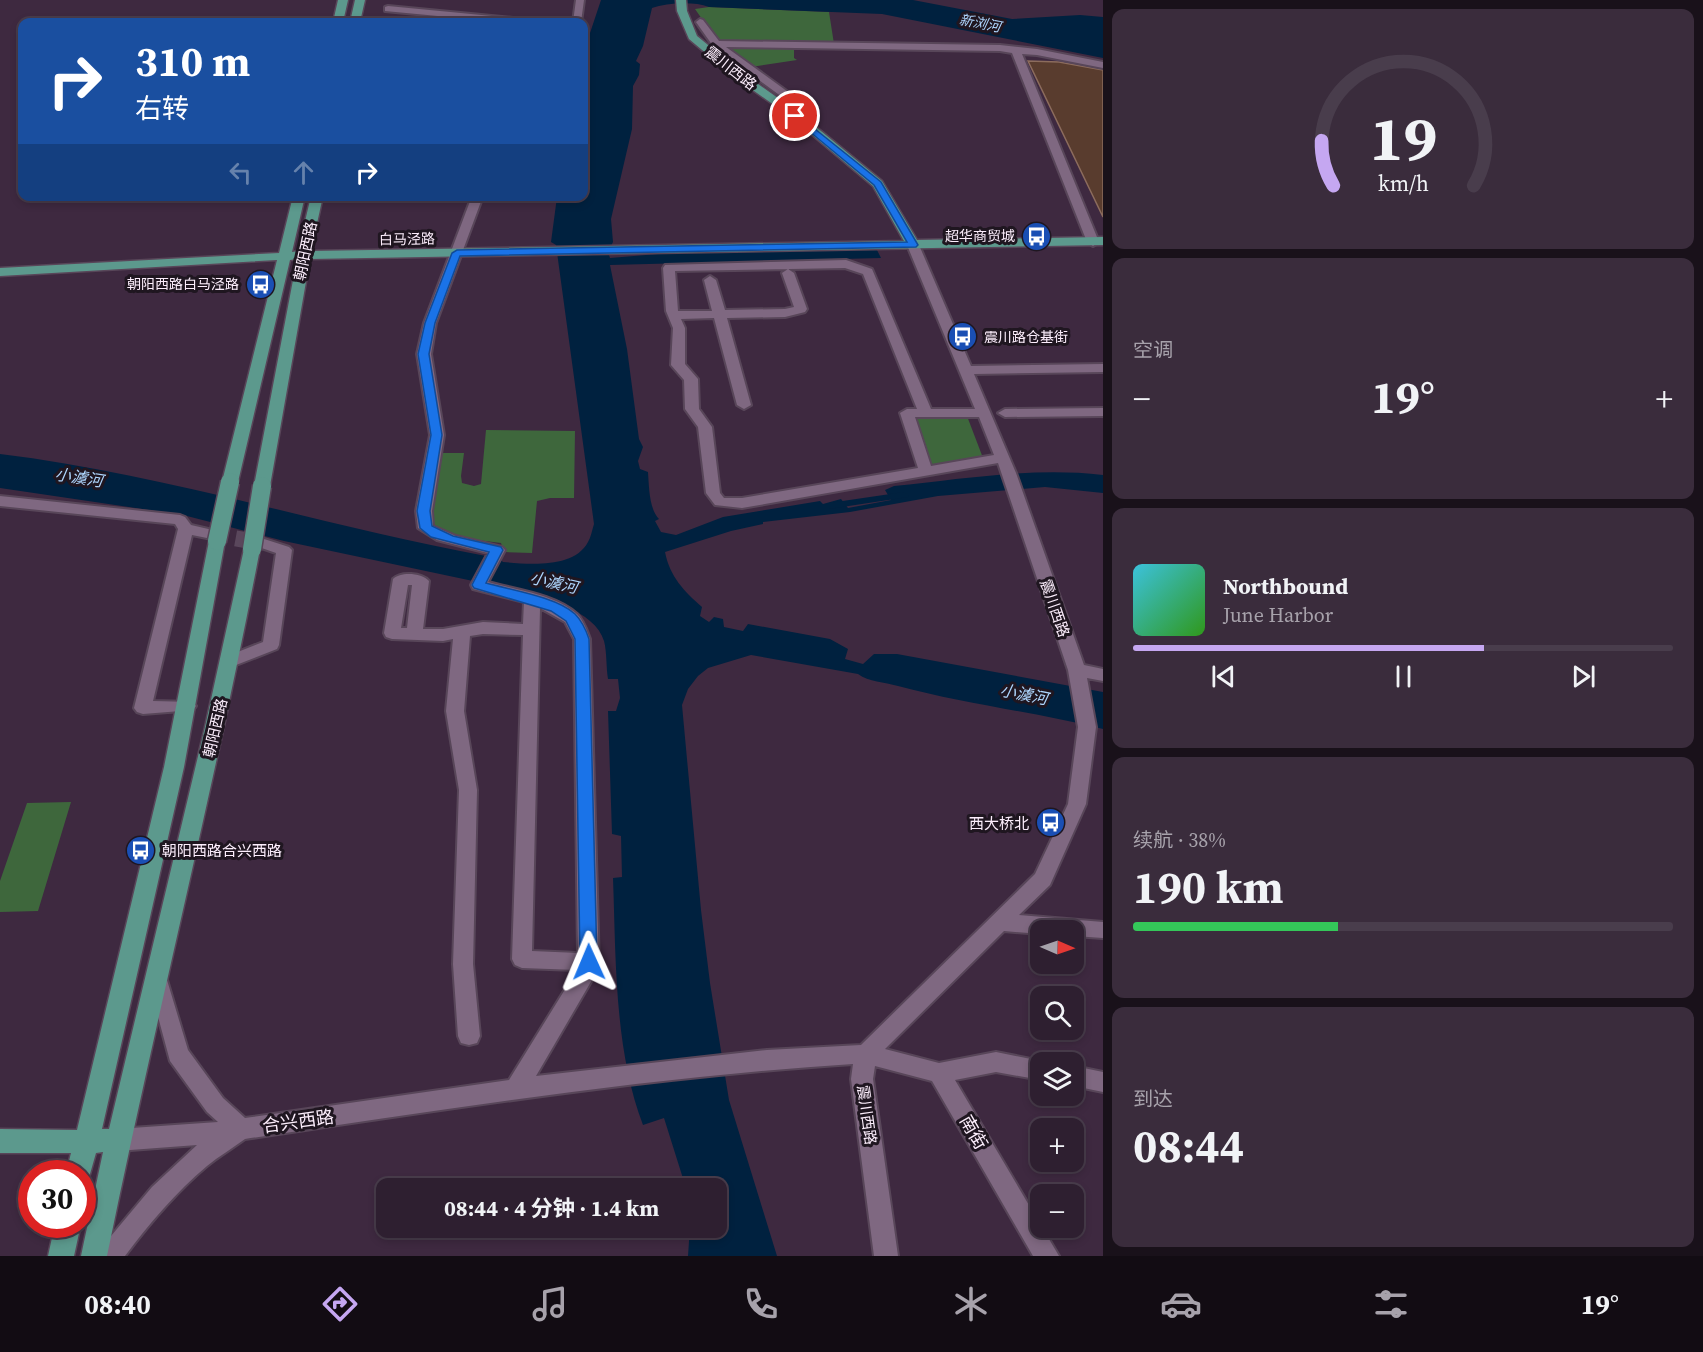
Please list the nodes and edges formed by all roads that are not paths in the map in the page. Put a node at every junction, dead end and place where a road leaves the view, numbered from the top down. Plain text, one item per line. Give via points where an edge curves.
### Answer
1 (343, 0) edge
2 (360, 0) edge
3 (580, 0) edge
4 (681, 6) edge
5 (388, 9) dead end
6 (339, 18) edge
7 (356, 18) edge
8 (482, 18) edge
9 (578, 18) edge
10 (700, 22) dead end
11 (716, 44) junction
12 (1016, 51) junction
13 (1103, 65) edge
14 (805, 123) junction
15 (298, 201) edge
16 (316, 201) edge
17 (476, 201) edge
18 (1098, 241) edge
19 (913, 245) junction
20 (457, 253) junction
21 (304, 255) junction
22 (286, 257) junction
23 (0, 272) edge
24 (788, 273) dead end
25 (710, 280) dead end
26 (719, 314) junction
27 (674, 315) junction
28 (1103, 368) edge
29 (966, 370) junction
30 (744, 405) dead end
31 (1103, 412) edge
32 (926, 413) junction
33 (984, 413) junction
34 (1005, 413) dead end
35 (1003, 458) junction
36 (926, 472) junction
37 (0, 501) edge
38 (186, 529) junction
39 (214, 538) junction
40 (256, 546) junction
41 (532, 601) junction
42 (532, 630) junction
43 (462, 632) junction
44 (414, 634) dead end
45 (231, 661) junction
46 (1103, 675) edge
47 (1079, 678) junction
48 (187, 706) junction
49 (999, 922) junction
50 (1103, 930) edge
51 (589, 962) junction
52 (157, 974) junction
53 (469, 1036) dead end
54 (866, 1054) junction
55 (1030, 1068) edge
56 (939, 1073) junction
57 (1084, 1078) edge
58 (1103, 1082) edge
59 (516, 1089) junction
60 (241, 1129) junction
61 (117, 1140) junction
62 (7, 1141) edge
63 (85, 1142) junction
64 (82, 1160) edge
65 (65, 1238) edge
66 (61, 1256) edge
67 (94, 1256) edge
68 (111, 1256) edge
69 (886, 1256) edge
70 (1047, 1256) edge

1 - 6 main road
2 - 7 main road
3 - 9 street
4 - 14 main road, 震川西路 via 693,37 736,74
5 - 8 street
10 - 11 street
11 - 12 street
11 - 14 street via 802,107
12 - 13 street
12 - 18 street
14 - 19 main road, 震川西路 via 878,184
15 - 22 main road, 朝阳西路
16 - 21 main road, 朝阳西路
17 - 20 street
18 - 19 main road, 白马泾路
19 - 20 main road, 白马泾路
19 - 29 street, 震川西路
20 - 21 main road, 白马泾路
20 - 41 street via 430,323 424,354 436,435 423,511 426,528 497,550 479,585
21 - 22 main road, 白马泾路
21 - 40 main road, 朝阳西路, bridge via 262,486
22 - 23 main road, 白马泾路
22 - 39 main road, 朝阳西路, bridge
24 - 26 street via 801,309 785,314
25 - 26 street
26 - 27 street
26 - 30 street
27 - 32 street via 669,268 846,264 861,269 867,272
27 - 36 street via 679,328 678,364 691,379 692,409 705,427 713,493 720,502 742,503
28 - 29 street
29 - 33 street, 震川西路
31 - 34 street
32 - 33 street
32 - 36 street via 907,413
33 - 35 street, 震川西路
35 - 36 street
35 - 47 street, 震川西路
37 - 38 street via 180,520
38 - 39 street
38 - 48 street via 143,708
39 - 48 main road, 朝阳西路
40 - 45 main road, 朝阳西路
40 - 45 street via 284,550 271,645
41 - 42 street
41 - 51 street via 556,608 571,618 582,639
42 - 43 street via 483,628
42 - 51 street via 522,959
43 - 44 street
43 - 53 street via 455,711 468,790 463,964
45 - 52 main road, 朝阳西路
46 - 47 street
47 - 49 street, 震川西路 via 1087,727 1077,804 1043,879
48 - 63 main road, 朝阳西路
49 - 50 street
49 - 54 street, 震川西路
51 - 59 street
52 - 60 street via 178,1054 214,1105
52 - 61 main road, 朝阳西路
54 - 56 street
54 - 59 street, 合兴西路 via 767,1060
54 - 69 street, 震川西路 via 862,1079
55 - 56 street via 996,1062
56 - 70 street, 南街
57 - 58 street
59 - 60 street, 合兴西路
60 - 61 street, 合兴西路
60 - 68 street via 178,1177
61 - 63 main road, 合兴西路
61 - 67 main road, 朝阳西路
62 - 63 main road, 合兴西路
63 - 64 main road, 朝阳西路
65 - 66 main road

